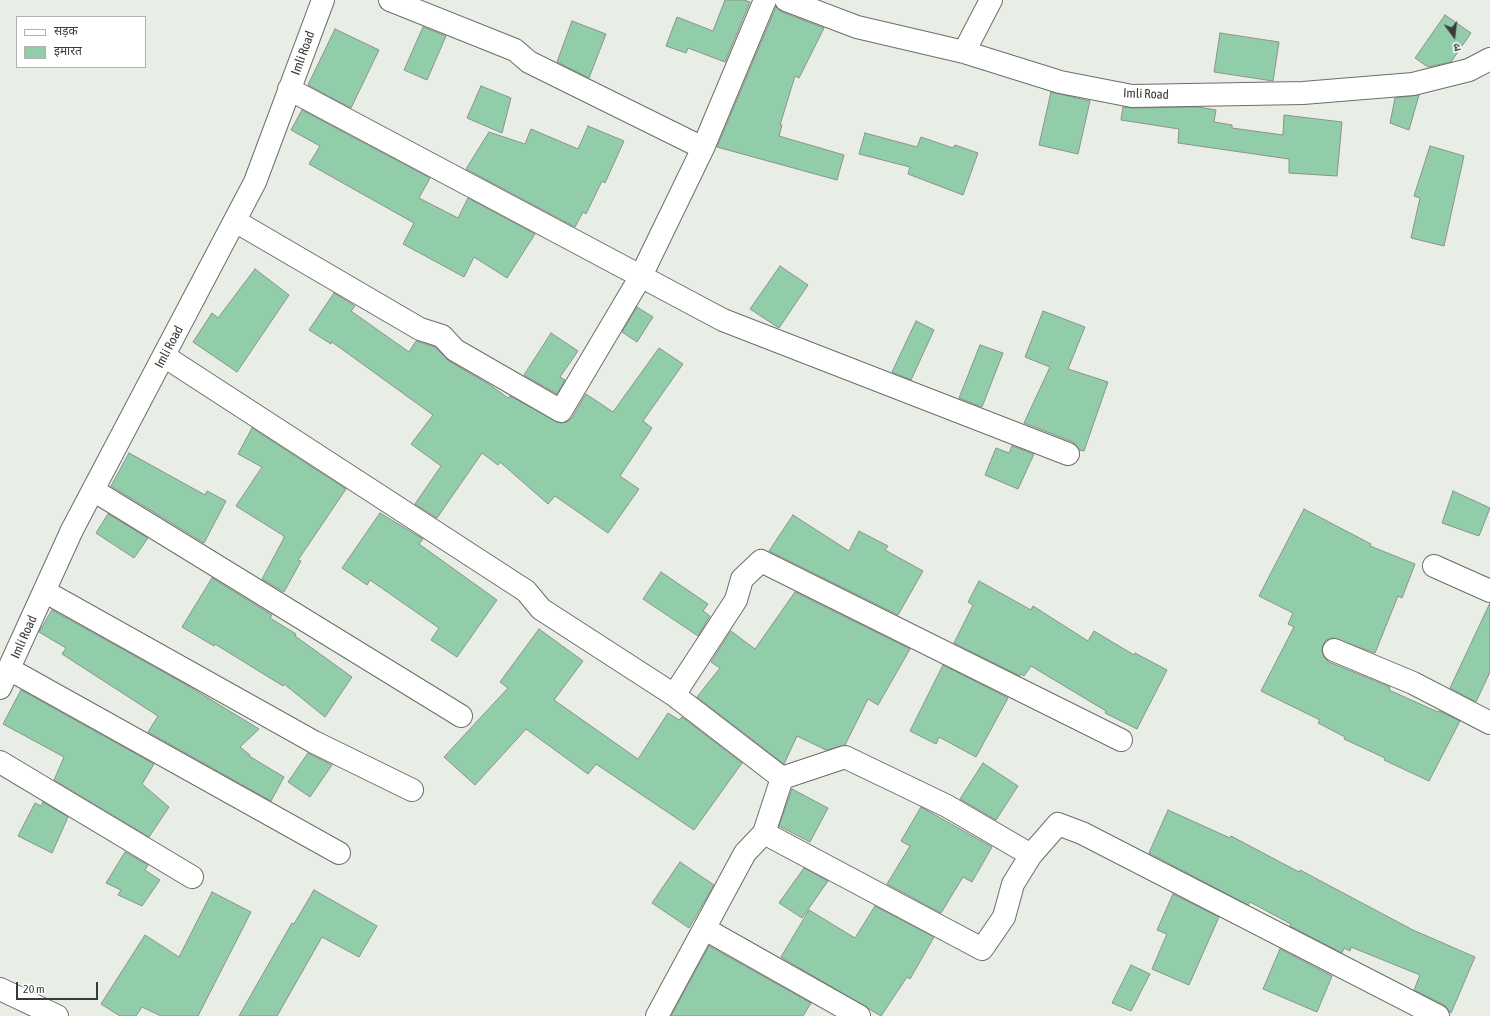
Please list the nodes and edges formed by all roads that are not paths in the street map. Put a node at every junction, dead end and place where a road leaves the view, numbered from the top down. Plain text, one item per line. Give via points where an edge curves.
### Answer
1 (323, 0) edge
2 (390, 0) edge
3 (765, 0) edge
4 (786, 0) edge
5 (991, 0) edge
6 (964, 52) junction
7 (1490, 59) edge
8 (1469, 70) junction
9 (1490, 74) edge
10 (289, 89) junction
11 (703, 148) junction
12 (235, 221) junction
13 (641, 276) junction
14 (164, 356) junction
15 (1068, 454) dead end
16 (93, 490) junction
17 (1434, 566) dead end
18 (44, 591) junction
19 (1490, 591) edge
20 (1334, 650) dead end
21 (4, 678) edge
22 (674, 695) junction
23 (461, 716) dead end
24 (1490, 723) edge
25 (1121, 740) dead end
26 (0, 762) edge
27 (782, 778) junction
28 (412, 790) dead end
29 (764, 833) junction
30 (339, 853) dead end
31 (1031, 855) junction
32 (192, 877) dead end
33 (705, 929) junction
34 (0, 989) edge
35 (57, 1016) edge
36 (657, 1016) edge
37 (859, 1016) edge
38 (1438, 1016) edge

1 - 10 street, Imli Road
2 - 11 street via 515,50 529,62
3 - 11 street
4 - 6 street, Imli Road via 857,27
5 - 6 street
6 - 8 street, Imli Road via 1060,82 1132,96 1303,93 1413,84
7 - 8 street, Imli Road
8 - 9 street
10 - 12 street, Imli Road via 255,182
10 - 13 street
11 - 13 street
12 - 13 street via 420,329 442,336 455,350 561,411
12 - 14 street, Imli Road
13 - 15 street via 723,320
14 - 16 street, Imli Road
14 - 22 street via 526,591 542,608
16 - 18 street, Imli Road
16 - 23 street
17 - 19 street
18 - 21 street, Imli Road
18 - 28 street via 314,742
20 - 24 street via 1413,683
21 - 30 street
22 - 25 street via 736,600 742,579 761,561
22 - 27 street
26 - 32 street
27 - 29 street
27 - 31 street via 845,757 948,806
29 - 31 street via 982,949 1004,918 1013,884
29 - 33 street via 745,853
31 - 38 street via 1058,824 1082,833
33 - 36 street
33 - 37 street
34 - 35 street

